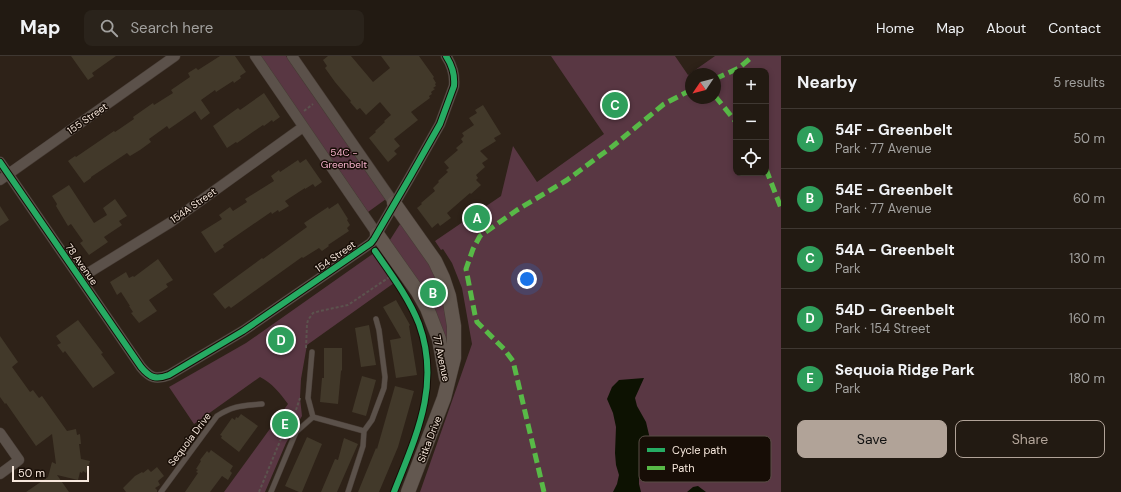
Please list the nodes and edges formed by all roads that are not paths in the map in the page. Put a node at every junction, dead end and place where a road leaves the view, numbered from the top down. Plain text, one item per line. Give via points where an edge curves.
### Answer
1 (175, 56) edge
2 (255, 56) edge
3 (292, 56) edge
4 (446, 56) edge
5 (304, 127) junction
6 (0, 162) edge
7 (4, 177) edge
8 (394, 203) junction
9 (377, 234) junction
10 (80, 278) junction
11 (376, 319) dead end
12 (312, 352) dead end
13 (150, 376) joint
14 (447, 386) junction
15 (262, 404) dead end
16 (313, 417) junction
17 (364, 431) junction
18 (0, 433) edge
19 (0, 474) edge
20 (161, 492) edge
21 (271, 492) edge
22 (348, 492) edge
23 (408, 492) edge

1 - 7 street, 155 Street
2 - 5 street, 77 Avenue
3 - 8 street, 77 Avenue
4 - 8 street, 154 Street via 452,68 454,86 440,124
5 - 9 street, 77 Avenue
5 - 10 street, 154A Street via 170,222
6 - 7 street, 78 Avenue
7 - 10 street, 78 Avenue
8 - 9 street, 154 Street
8 - 14 street, 77 Avenue via 435,261 449,296 454,326 454,358
9 - 13 street, 154 Street via 370,243 239,334 169,375 158,378
9 - 14 street, 77 Avenue via 427,308 439,339
10 - 13 street, 78 Avenue
11 - 17 lane via 385,377 384,388 372,420
12 - 16 lane via 308,398
14 - 23 street, Sitka Drive
15 - 20 lane, Sequoia Drive via 238,406 217,416
16 - 17 lane
16 - 21 lane via 296,432
17 - 22 lane via 363,446
18 - 19 street via 20,460

